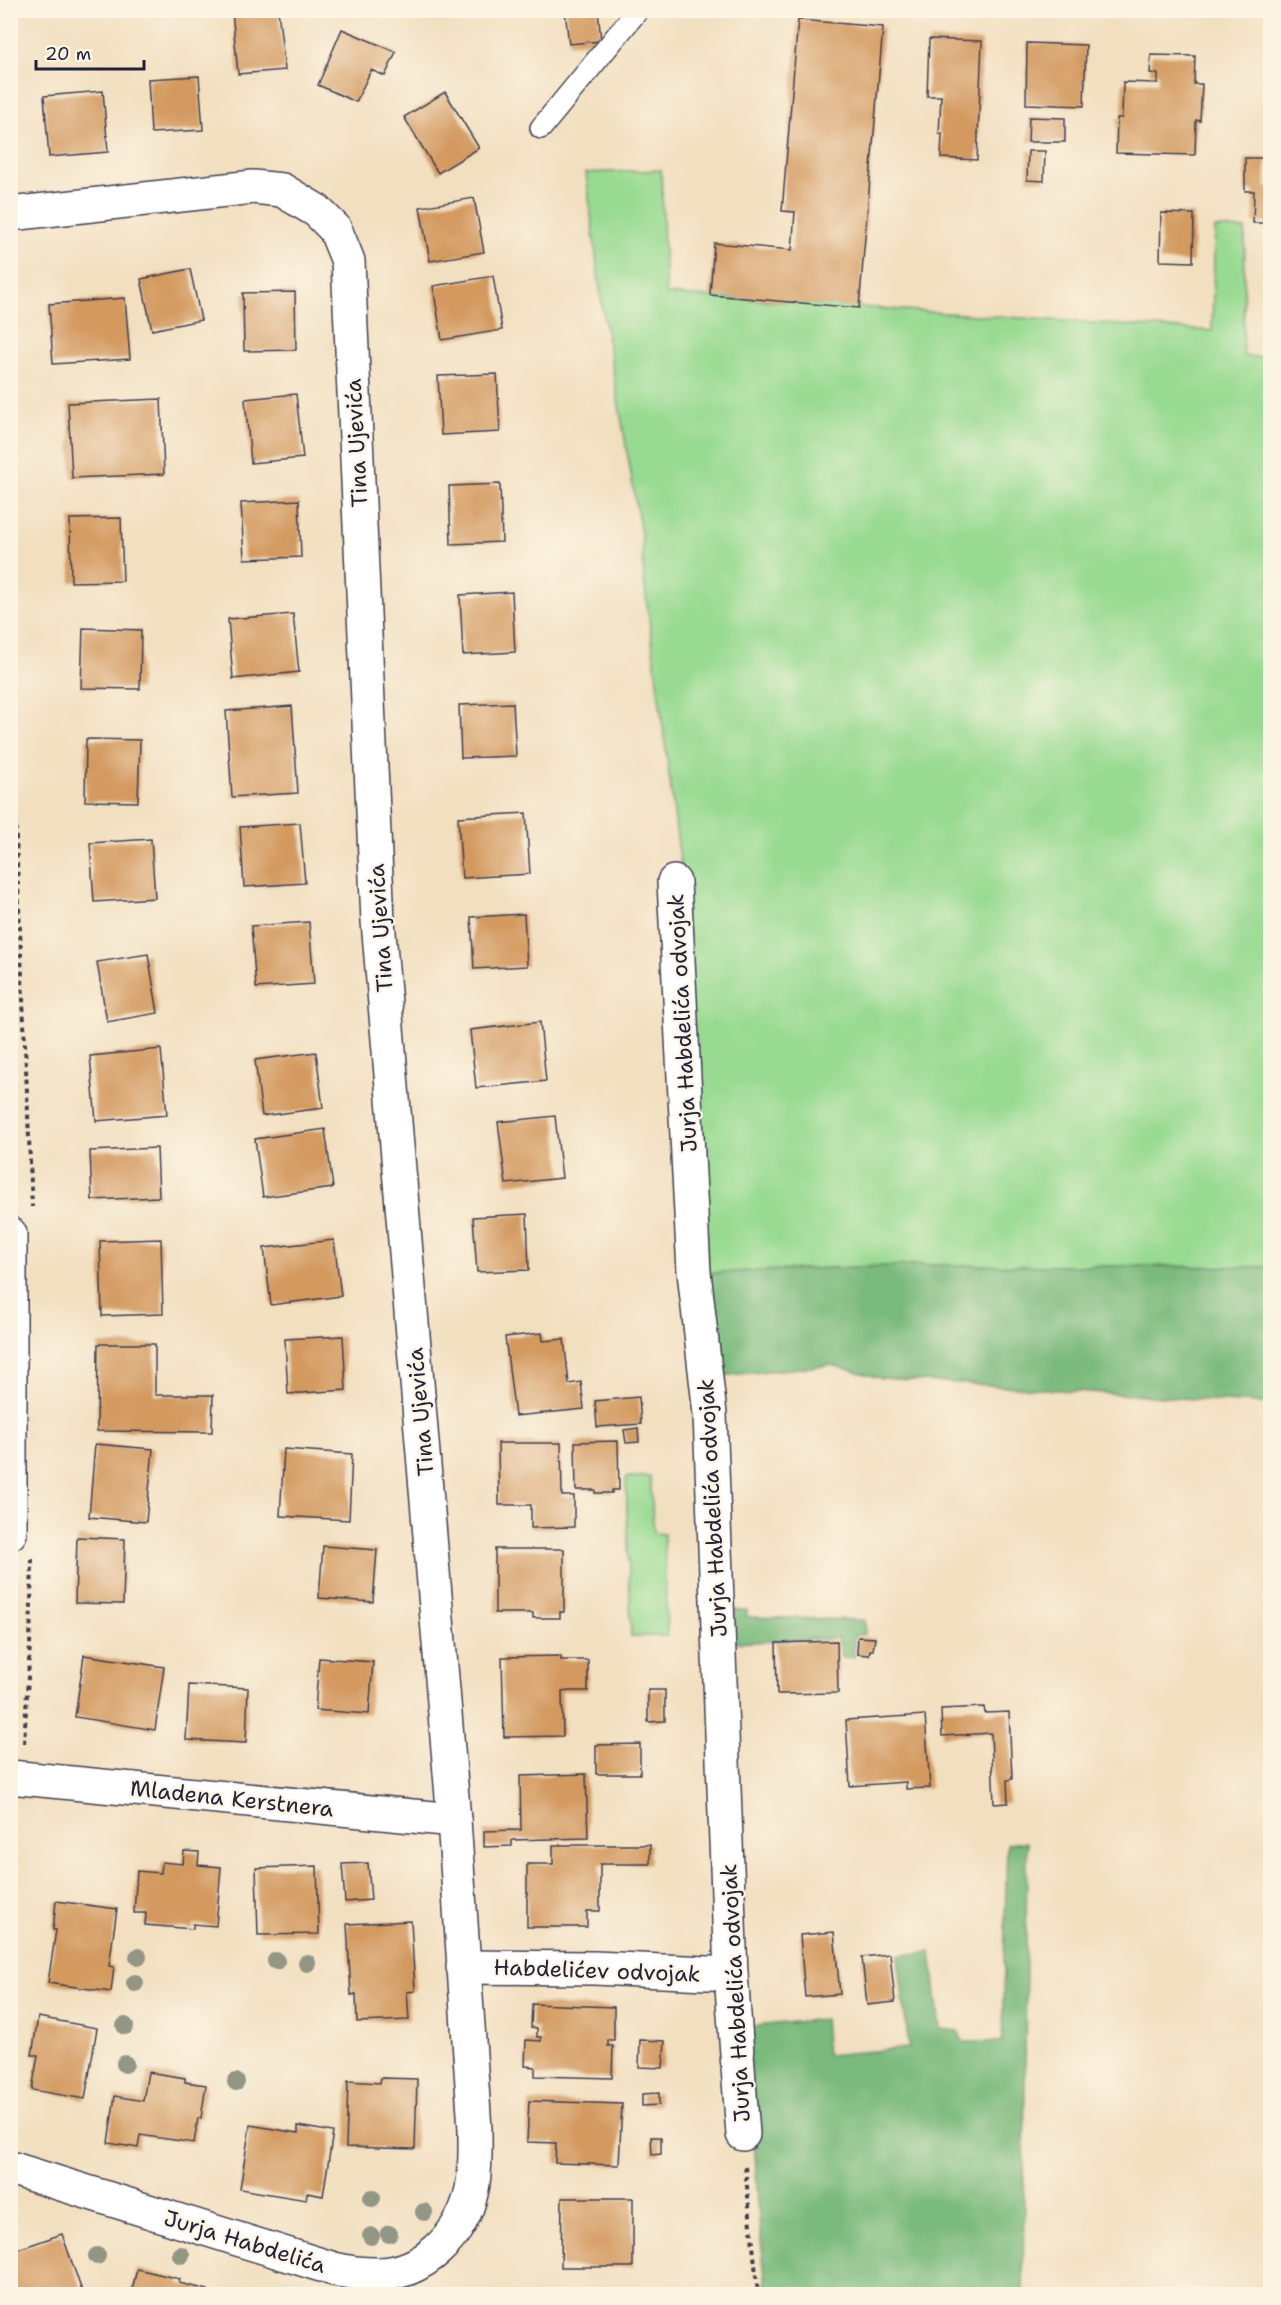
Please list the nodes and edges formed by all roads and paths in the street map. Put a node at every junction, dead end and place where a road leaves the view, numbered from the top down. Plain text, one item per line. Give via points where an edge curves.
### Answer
1 (638, 10) edge
2 (541, 128) dead end
3 (10, 214) edge
4 (674, 882) dead end
5 (10, 1234) edge
6 (10, 1533) edge
7 (10, 1777) edge
8 (454, 1820) junction
9 (463, 1966) junction
10 (731, 1974) junction
11 (743, 2134) joint
12 (10, 2168) edge
13 (758, 2295) edge

1 - 2 lane
3 - 8 street, Tina Ujevića via 253,188 282,190 317,211 336,229 348,261 378,921
4 - 10 street, Jurja Habdelića odvojak via 694,1272 710,1414
5 - 6 street
7 - 8 street, Mladena Kerstnera
8 - 9 street, Tina Ujevića
9 - 10 street, Habdelićev odvojak
9 - 12 street, Jurja Habdelića via 475,2129 472,2188 464,2217 447,2241 415,2265 377,2274 334,2269
10 - 11 street, Jurja Habdelića odvojak
11 - 13 path

